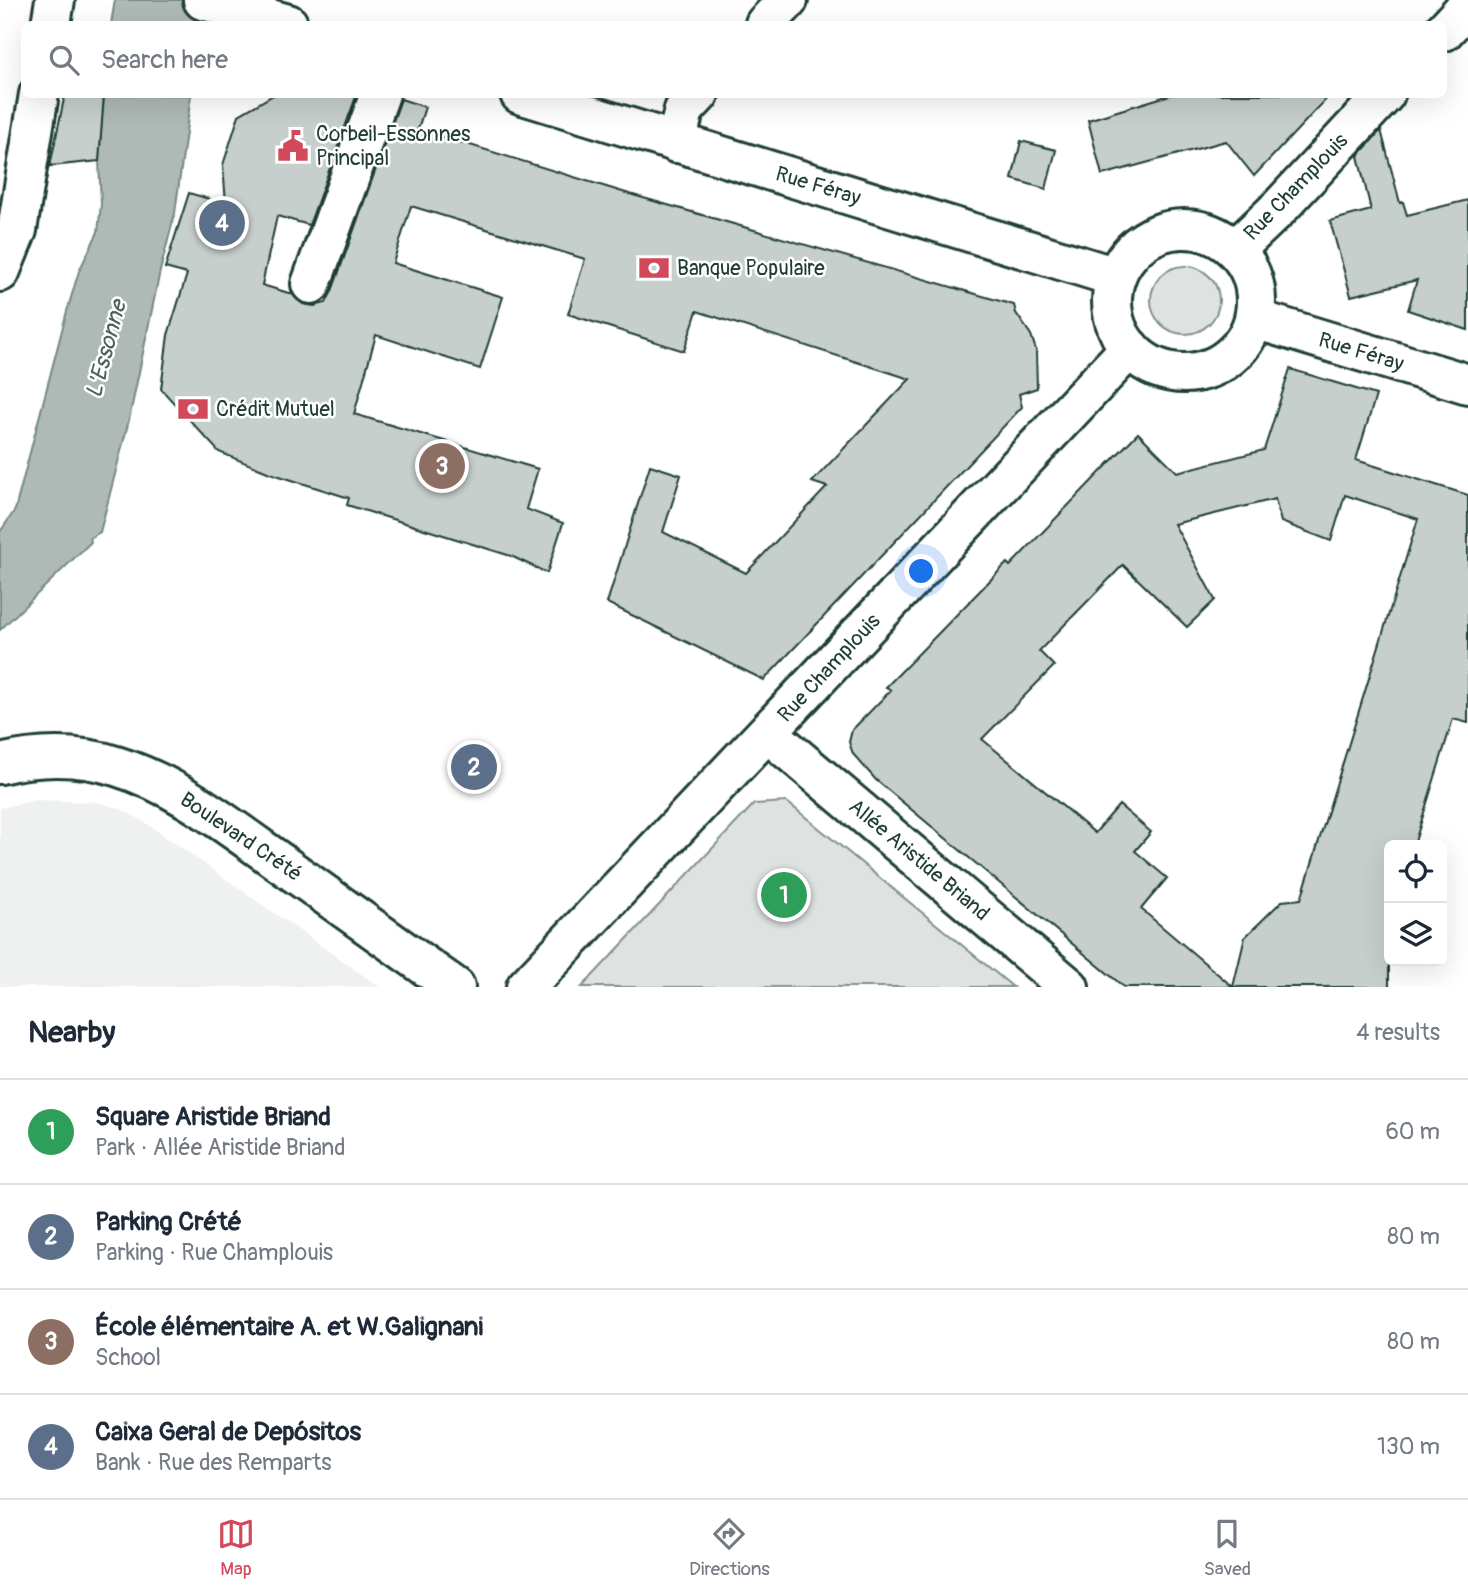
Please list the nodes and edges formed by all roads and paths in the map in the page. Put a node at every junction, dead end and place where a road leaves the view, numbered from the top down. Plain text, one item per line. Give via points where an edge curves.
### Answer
1 (55, 0) edge
2 (203, 0) edge
3 (788, 0) edge
4 (1468, 5) edge
5 (52, 21) edge
6 (275, 21) edge
7 (768, 21) edge
8 (1447, 28) edge
9 (38, 98) edge
10 (379, 98) edge
11 (533, 98) edge
12 (695, 98) edge
13 (1381, 98) edge
14 (676, 143) junction
15 (1236, 249) junction
16 (0, 272) edge
17 (1116, 277) junction
18 (311, 284) dead end
19 (1255, 319) junction
20 (1130, 348) junction
21 (1468, 384) edge
22 (768, 733) junction
23 (0, 764) edge
24 (455, 987) edge
25 (526, 987) edge
26 (1069, 987) edge

1 - 5 street
2 - 6 street
3 - 7 street
4 - 8 street
9 - 16 street via 17,230
10 - 18 street
11 - 14 street, Rue Féray
12 - 14 street via 684,110
13 - 15 street, Rue Champlouis
14 - 17 street, Rue Féray
15 - 17 street via 1219,237 1179,228 1140,243 1125,258
15 - 19 street via 1254,282
17 - 20 street via 1113,314
19 - 20 street via 1246,340 1212,368 1168,371 1147,363
19 - 21 street, Rue Féray
20 - 22 street, Rue Champlouis
22 - 25 street, Rue Champlouis
22 - 26 street, Allée Aristide Briand
23 - 24 street, Boulevard Crété via 74,757 141,775 209,812

